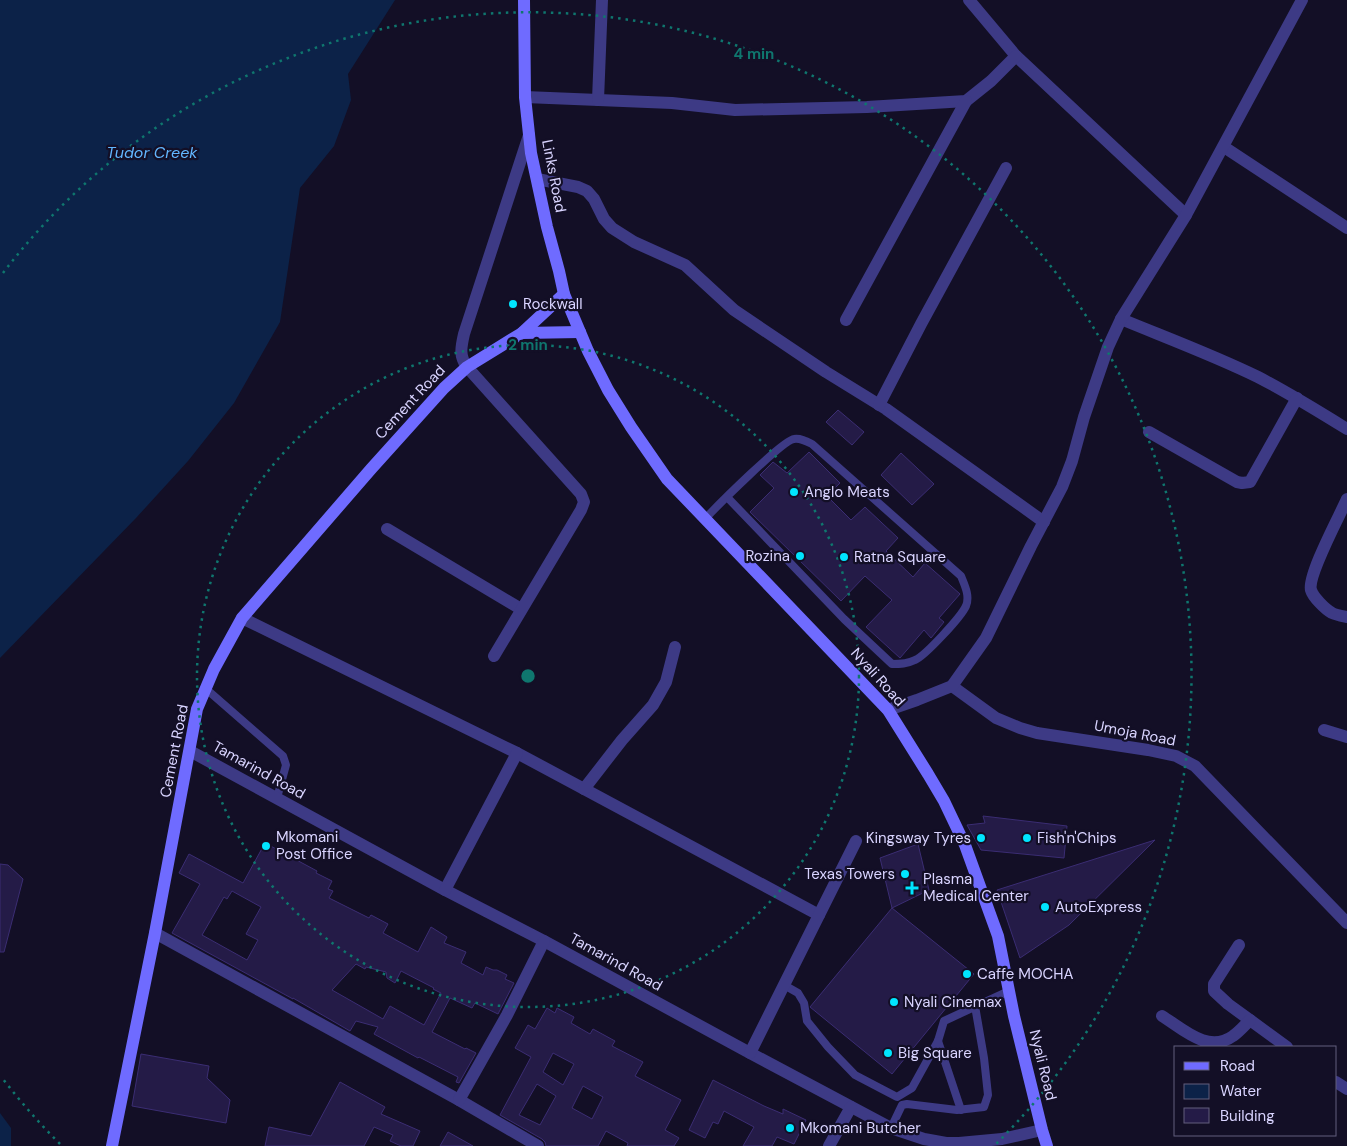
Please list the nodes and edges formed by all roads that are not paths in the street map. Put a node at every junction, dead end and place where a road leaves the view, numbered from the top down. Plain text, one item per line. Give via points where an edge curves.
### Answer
1 (524, 0) edge
2 (602, 0) edge
3 (969, 0) edge
4 (1302, 0) edge
5 (1016, 56) junction
6 (525, 96) junction
7 (598, 100) junction
8 (966, 101) junction
9 (529, 135) junction
10 (1224, 146) junction
11 (1006, 168) dead end
12 (536, 179) junction
13 (1186, 215) junction
14 (1347, 228) edge
15 (564, 294) junction
16 (1121, 319) junction
17 (846, 320) dead end
18 (522, 332) junction
19 (580, 332) junction
20 (588, 351) joint
21 (467, 367) junction
22 (1297, 398) junction
23 (879, 405) junction
24 (1347, 429) edge
25 (1149, 432) dead end
26 (727, 497) junction
27 (1347, 499) edge
28 (704, 519) junction
29 (1044, 522) junction
30 (387, 529) dead end
31 (521, 609) junction
32 (1347, 617) edge
33 (242, 618) junction
34 (674, 647) dead end
35 (494, 656) dead end
36 (952, 686) junction
37 (205, 688) junction
38 (888, 710) junction
39 (1324, 730) dead end
40 (1347, 737) edge
41 (190, 751) junction
42 (516, 753) junction
43 (584, 789) junction
44 (277, 798) junction
45 (856, 841) dead end
46 (445, 890) junction
47 (818, 915) junction
48 (1347, 923) edge
49 (155, 933) junction
50 (544, 941) junction
51 (1239, 945) dead end
52 (784, 984) junction
53 (1009, 991) junction
54 (975, 1006) junction
55 (1162, 1016) dead end
56 (1250, 1020) junction
57 (938, 1041) junction
58 (1286, 1046) edge
59 (750, 1053) junction
60 (897, 1097) junction
61 (459, 1100) junction
62 (902, 1105) junction
63 (852, 1108) junction
64 (961, 1110) junction
65 (891, 1128) junction
66 (1042, 1130) junction
67 (112, 1146) edge
68 (538, 1146) edge
69 (829, 1146) edge
70 (1047, 1146) edge

1 - 6 main road, Links Road
2 - 7 street
3 - 5 street
4 - 10 street
5 - 8 street
5 - 13 street
6 - 7 street
6 - 9 main road, Links Road
7 - 8 street via 735,110
8 - 17 street
9 - 12 main road, Links Road
9 - 21 street via 464,334 461,350
10 - 13 street
10 - 14 street
11 - 23 street
12 - 15 main road, Links Road
12 - 23 street via 578,186 587,191 612,228 634,242 685,264 734,310
13 - 16 street
15 - 18 main road, Cement Road
15 - 19 main road, Links Road
16 - 22 street via 1217,358
16 - 29 street via 1108,347 1072,461
18 - 19 main road
18 - 21 main road, Cement Road
19 - 20 main road, Links Road
20 - 28 main road, Nyali Road via 631,427 667,479
21 - 31 street via 581,494 584,502
21 - 33 main road, Cement Road via 371,469
22 - 24 street
22 - 25 street via 1250,482 1237,482
23 - 29 street
26 - 26 lane via 792,438 812,444 961,576 967,590 966,607 943,636 917,660 892,664 844,620
26 - 28 lane
27 - 32 street via 1321,555 1310,588 1314,597 1332,613
28 - 38 main road, Nyali Road
29 - 36 street via 986,638
30 - 31 street
31 - 35 street
33 - 37 main road, Cement Road
33 - 42 street
34 - 43 street via 666,682 653,705
36 - 38 street
36 - 48 street, Umoja Road via 996,718 1020,728 1176,756 1195,766
37 - 41 main road, Cement Road via 192,729
37 - 44 lane via 283,756 286,765
38 - 53 main road, Nyali Road via 944,801 965,845 998,936
39 - 40 street
41 - 44 street, Tamarind Road
41 - 49 main road, Cement Road
42 - 43 street
42 - 46 street
43 - 47 street
44 - 46 street, Tamarind Road
45 - 47 street
46 - 50 street, Tamarind Road
47 - 52 street
49 - 61 street
49 - 67 main road, Cement Road
50 - 59 street, Tamarind Road
50 - 61 street
51 - 56 street via 1214,984 1214,991
52 - 59 street
52 - 60 lane via 798,992 807,1021 855,1075
53 - 54 lane
53 - 66 main road, Nyali Road
54 - 57 lane via 944,1021
54 - 64 lane via 988,1095 984,1107
55 - 56 street via 1200,1041 1212,1043 1233,1036
56 - 58 street
57 - 60 lane via 912,1088
57 - 64 lane
59 - 63 street, Tamarind Road
60 - 62 lane
61 - 68 street
62 - 64 lane
62 - 65 lane
63 - 65 street, Tamarind Road
63 - 69 street
65 - 66 street, Tamarind Road via 946,1143 1002,1139
66 - 70 main road, Nyali Road

